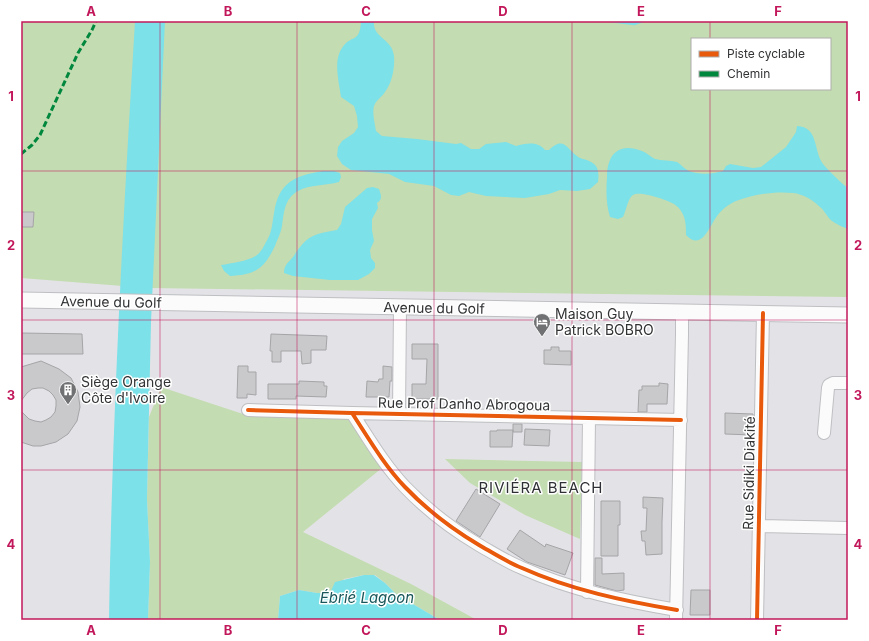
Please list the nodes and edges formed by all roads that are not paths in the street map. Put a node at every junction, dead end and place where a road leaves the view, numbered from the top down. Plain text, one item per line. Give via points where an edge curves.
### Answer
1 (21, 300) edge
2 (400, 307) junction
3 (682, 311) junction
4 (848, 315) edge
5 (763, 320) junction
6 (848, 383) edge
7 (248, 410) dead end
8 (352, 413) junction
9 (399, 414) junction
10 (589, 418) junction
11 (680, 420) junction
12 (824, 433) dead end
13 (759, 526) junction
14 (848, 528) edge
15 (587, 592) junction
16 (676, 615) edge
17 (758, 619) edge

1 - 2 main road, Avenue du Golf
2 - 3 main road, Avenue du Golf
2 - 9 street
3 - 5 main road, Avenue du Golf
3 - 11 street
4 - 5 main road, Avenue du Golf
5 - 13 street, Rue Sidiki Diakité
6 - 12 street via 829,385
7 - 8 street, Rue Prof Danho Abrogoua
8 - 9 street, Rue Prof Danho Abrogoua
8 - 15 street via 405,488 433,514 458,532 521,568
9 - 10 street, Rue Prof Danho Abrogoua
10 - 11 street, Rue Prof Danho Abrogoua
10 - 15 street
11 - 16 street
13 - 14 street
13 - 17 street, Rue Sidiki Diakité
15 - 16 street

